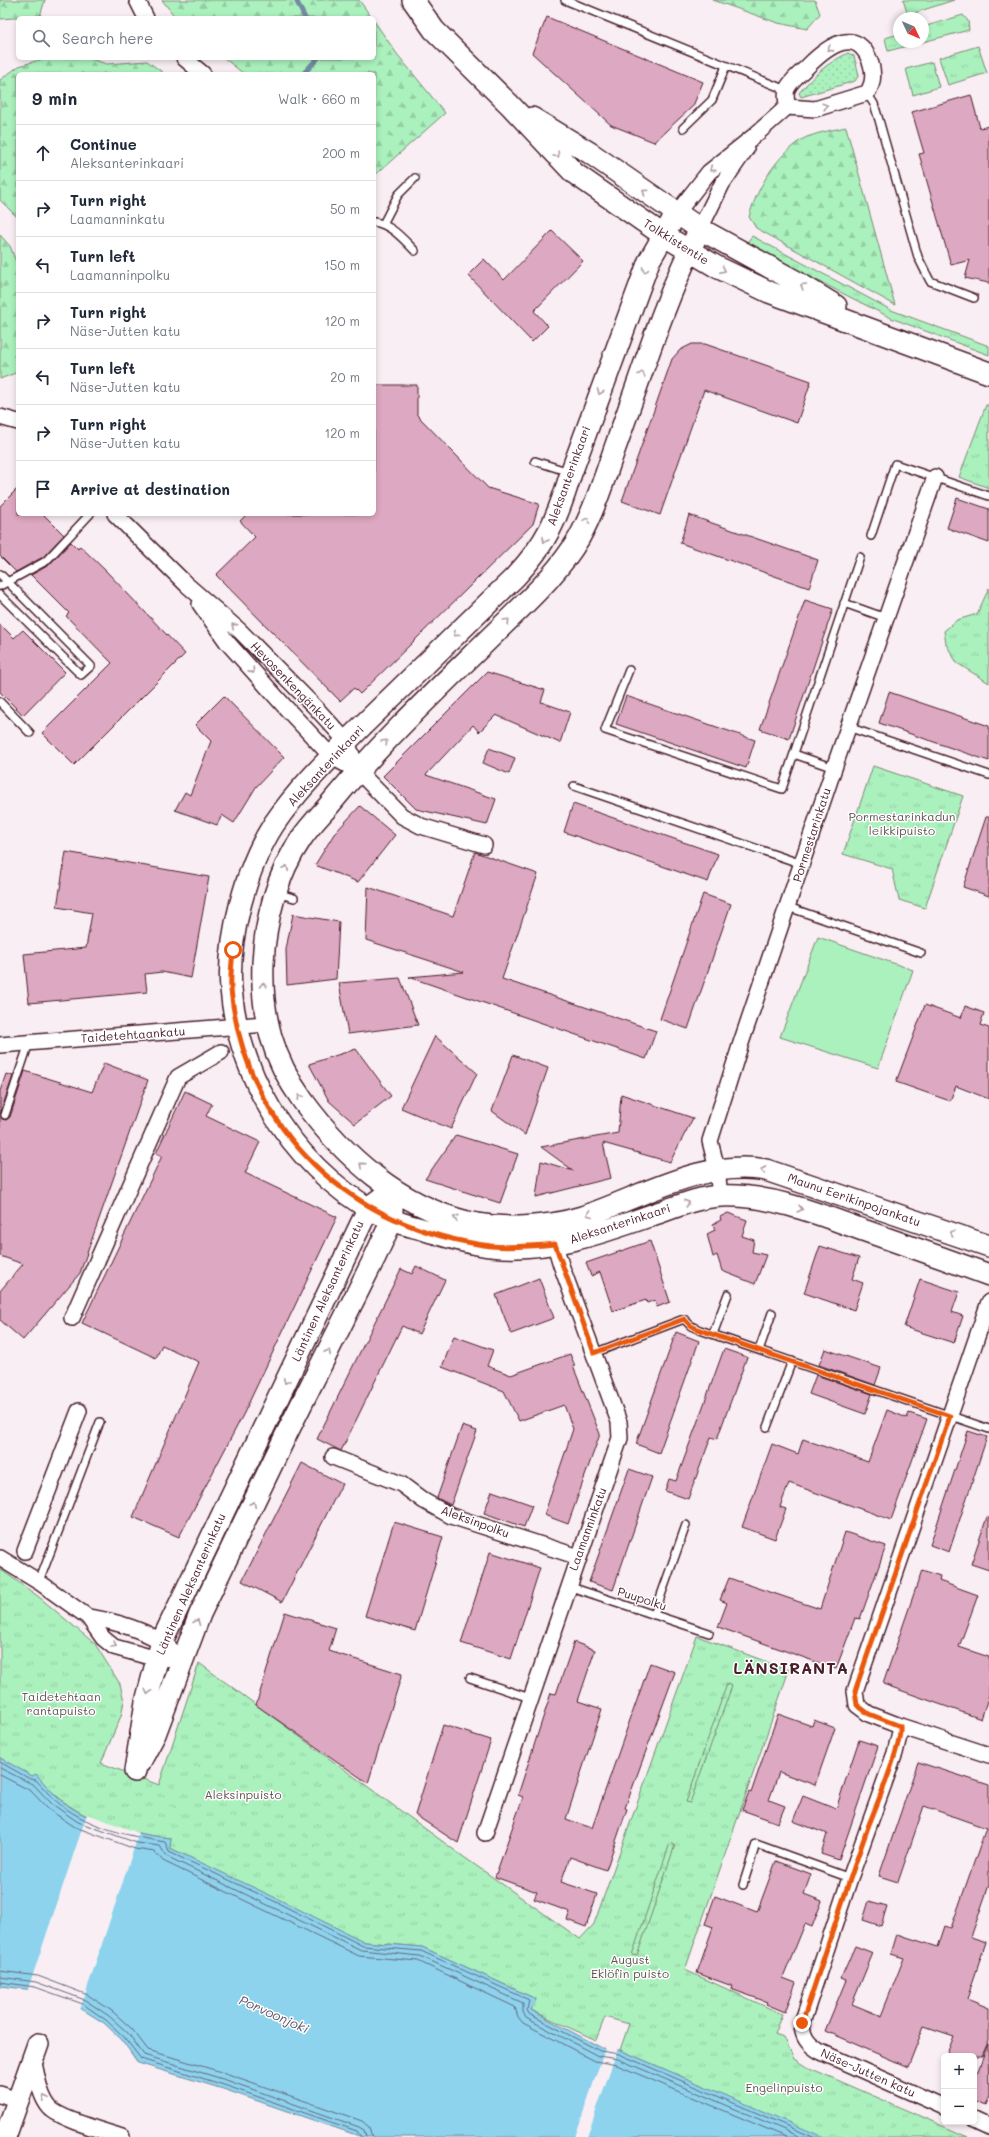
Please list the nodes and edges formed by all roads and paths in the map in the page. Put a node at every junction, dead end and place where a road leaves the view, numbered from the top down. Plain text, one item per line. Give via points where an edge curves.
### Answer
1 (137, 0) edge
2 (413, 0) edge
3 (565, 0) edge
4 (145, 16) edge
5 (186, 60) edge
6 (726, 66) junction
7 (201, 72) edge
8 (786, 90) junction
9 (867, 93) junction
10 (511, 106) junction
11 (787, 107) junction
12 (683, 128) dead end
13 (754, 136) junction
14 (415, 178) dead end
15 (676, 214) junction
16 (376, 222) edge
17 (383, 224) junction
18 (700, 229) junction
19 (663, 235) junction
20 (415, 252) dead end
21 (688, 252) junction
22 (974, 298) dead end
23 (872, 328) junction
24 (989, 372) edge
25 (0, 417) edge
26 (16, 421) edge
27 (535, 461) dead end
28 (571, 473) junction
29 (935, 477) junction
30 (989, 496) edge
31 (88, 516) edge
32 (117, 516) edge
33 (870, 536) dead end
34 (860, 557) dead end
35 (0, 574) edge
36 (8, 582) junction
37 (187, 585) junction
38 (0, 586) edge
39 (0, 595) edge
40 (844, 603) junction
41 (886, 618) junction
42 (629, 670) dead end
43 (0, 702) edge
44 (848, 727) junction
45 (30, 733) dead end
46 (347, 742) junction
47 (794, 754) junction
48 (332, 757) junction
49 (834, 768) junction
50 (358, 771) junction
51 (989, 775) edge
52 (574, 786) dead end
53 (484, 845) dead end
54 (802, 864) junction
55 (788, 907) junction
56 (921, 953) dead end
57 (266, 1024) junction
58 (238, 1026) junction
59 (29, 1042) junction
60 (0, 1045) edge
61 (221, 1052) dead end
62 (5, 1115) dead end
63 (717, 1169) junction
64 (392, 1190) junction
65 (720, 1196) junction
66 (369, 1207) junction
67 (392, 1220) junction
68 (549, 1225) junction
69 (555, 1244) junction
70 (989, 1246) edge
71 (989, 1275) edge
72 (728, 1294) dead end
73 (989, 1302) edge
74 (772, 1313) dead end
75 (72, 1318) dead end
76 (713, 1334) junction
77 (759, 1350) junction
78 (594, 1353) junction
79 (792, 1361) junction
80 (79, 1411) dead end
81 (950, 1416) junction
82 (100, 1422) dead end
83 (767, 1427) dead end
84 (989, 1429) edge
85 (333, 1457) dead end
86 (686, 1525) dead end
87 (25, 1551) dead end
88 (578, 1557) junction
89 (0, 1558) edge
90 (39, 1582) junction
91 (568, 1586) junction
92 (654, 1615) junction
93 (88, 1617) junction
94 (708, 1632) dead end
95 (159, 1650) junction
96 (183, 1658) junction
97 (470, 1678) dead end
98 (530, 1698) junction
99 (900, 1726) junction
100 (989, 1755) edge
101 (485, 1833) dead end
102 (850, 1878) junction
103 (743, 1885) dead end
104 (36, 2051) joint
105 (9, 2097) edge
106 (941, 2106) edge
107 (977, 2121) edge
108 (989, 2127) edge
109 (5, 2137) edge
110 (122, 2137) edge

1 - 4 street
2 - 10 street, Tolkkistentie via 434,30
3 - 6 lane
5 - 7 street
6 - 8 lane
6 - 12 lane via 712,100
9 -> 8 street via 873,77 869,57 857,42 844,41 815,59
8 - 11 street
11 -> 9 street via 815,109
9 - 22 lane via 874,104 918,257 930,281
15 -> 10 street, Tolkkistentie via 590,153
10 -> 19 street, Tolkkistentie via 574,173
11 - 13 street
13 -> 15 street via 709,172
13 - 18 street via 722,184
14 - 17 lane via 398,195
15 - 18 street, Tolkkistentie
15 - 19 street, Aleksanterinkaari
16 - 17 lane
17 - 20 lane
18 - 21 street, Aleksanterinkaari
23 -> 18 street, Tolkkistentie via 795,281
19 - 21 street, Tolkkistentie
19 -> 28 street, Aleksanterinkaari via 648,261
21 -> 23 street, Tolkkistentie via 770,292
50 -> 21 street, Aleksanterinkaari via 402,724 542,587 578,539 604,483
23 - 24 street, Tolkkistentie
25 - 26 street
27 - 28 lane
28 -> 46 street, Aleksanterinkaari via 560,509 545,541 532,559
29 - 30 lane
29 - 33 lane via 895,464
29 - 41 street, Pormestarinkatu
31 - 36 lane via 46,561
32 - 37 street, Hevosenkengänkatu
34 - 40 lane
35 - 36 lane
36 - 38 lane
36 - 39 lane via 91,666 81,675
46 -> 37 street, Hevosenkengänkatu via 240,631
37 -> 48 street, Hevosenkengänkatu via 226,642
40 - 41 lane
40 - 47 lane
41 - 44 street, Pormestarinkatu
42 - 47 lane via 605,730 782,789
43 - 45 lane
44 - 49 street, Pormestarinkatu
44 - 51 lane
46 - 48 street, Aleksanterinkaari
46 - 50 street, Hevosenkengänkatu
47 - 49 lane
48 - 50 street, Hevosenkengänkatu
48 - 58 street, Aleksanterinkaari via 302,788 273,826 254,864 239,908 233,950 231,989
49 - 54 street, Pormestarinkatu
50 - 53 street via 402,816 421,826
57 -> 50 street, Aleksanterinkaari via 262,986 264,951 269,918 285,896 279,881 300,840
52 - 54 lane
54 - 55 street, Pormestarinkatu
55 - 56 lane
55 - 63 street, Pormestarinkatu via 710,1141
57 - 58 street, Taidetehtaankatu
64 -> 57 street, Aleksanterinkaari via 337,1143 312,1114 293,1088
58 - 59 street, Taidetehtaankatu
58 - 66 street, Aleksanterinkaari via 250,1068 268,1107 292,1142 315,1167
59 - 60 street, Taidetehtaankatu
59 - 62 lane
61 - 75 street via 178,1077
63 - 65 street, Pormestarinkatu
63 -> 68 street, Aleksanterinkaari via 579,1218
70 -> 63 street, Maunu Eerikinpojankatu via 766,1170 740,1167
64 - 66 street, Läntinen Aleksanterinkatu
64 - 67 street, Läntinen Aleksanterinkatu
68 -> 64 street, Aleksanterinkaari via 494,1226 470,1222 440,1213
69 -> 65 street, Aleksanterinkaari via 598,1234 690,1201
65 -> 71 street, Maunu Eerikinpojankatu via 758,1199 813,1212
66 - 67 street, Aleksanterinkaari
66 -> 95 street, Läntinen Aleksanterinkatu
67 - 69 street, Aleksanterinkaari via 457,1241 493,1246
96 -> 67 street, Läntinen Aleksanterinkatu via 200,1614
68 - 69 street, Laamanninkatu
69 - 78 street, Laamanninkatu
72 - 76 lane
73 - 81 street
74 - 77 lane
76 - 77 lane
76 - 78 lane via 691,1326 684,1319
77 - 79 lane
78 - 88 street, Laamanninkatu via 619,1422 620,1438
79 - 81 lane
79 - 83 lane
80 - 87 street
81 - 84 lane
81 - 99 street via 855,1691 857,1705 863,1710
82 - 90 lane
85 - 88 street, Aleksinpolku via 401,1484 451,1516
86 - 92 lane
88 - 91 street, Laamanninkatu
89 - 90 street
90 - 93 street
91 - 92 lane, Puupolku
91 - 98 street, Laamanninkatu
92 - 94 lane, Puupolku
93 - 95 street via 111,1621
93 -> 95 street via 103,1638 114,1647
95 - 96 street
95 -> 96 street, Läntinen Aleksanterinkatu via 140,1732 135,1771 155,1734
97 - 98 lane
98 - 101 street, Laamanninkatu
99 - 100 street
99 - 102 street, Näse-Jutten katu via 895,1754
102 - 103 lane via 756,1844
102 - 106 street, Näse-Jutten katu via 802,2023 804,2036 810,2046 819,2052
104 - 105 street
110 -> 104 street via 51,2110 39,2083
105 - 109 street
107 - 108 street

